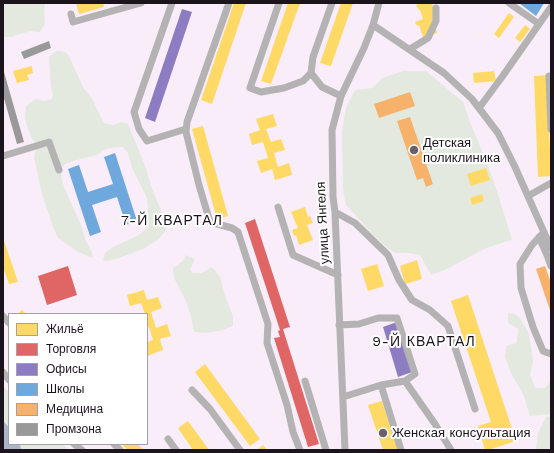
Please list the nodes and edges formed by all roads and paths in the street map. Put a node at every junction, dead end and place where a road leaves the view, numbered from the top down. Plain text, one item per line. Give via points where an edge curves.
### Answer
1 (141, 3) edge
2 (172, 3) edge
3 (229, 3) edge
4 (279, 3) edge
5 (332, 3) edge
6 (379, 3) edge
7 (509, 3) edge
8 (551, 7) edge
9 (436, 8) dead end
10 (70, 14) dead end
11 (539, 24) junction
12 (373, 25) junction
13 (410, 49) junction
14 (311, 73) junction
15 (549, 76) dead end
16 (341, 96) junction
17 (478, 108) junction
18 (186, 129) junction
19 (551, 129) edge
20 (3, 156) edge
21 (59, 170) dead end
22 (551, 183) edge
23 (528, 196) junction
24 (278, 207) dead end
25 (335, 212) junction
26 (542, 235) junction
27 (551, 248) edge
28 (551, 266) edge
29 (338, 275) junction
30 (339, 325) junction
31 (551, 354) edge
32 (305, 381) dead end
33 (405, 381) junction
34 (381, 385) junction
35 (192, 390) dead end
36 (343, 398) junction
37 (475, 409) dead end
38 (168, 438) dead end
39 (347, 449) edge
40 (176, 450) edge
41 (240, 450) edge
42 (300, 450) edge
43 (326, 450) edge
44 (402, 450) edge
45 (451, 450) edge

1 - 10 street via 73,22
2 - 18 street via 134,112 139,129 147,141
3 - 18 street
4 - 14 street via 250,88 261,92 284,88 303,81
5 - 14 street via 313,57
6 - 12 street, улица Янгеля
7 - 11 street
8 - 11 street
9 - 13 street via 436,21 428,38
11 - 17 street
12 - 13 street
12 - 16 street, улица Янгеля
13 - 17 street via 444,73
14 - 16 street via 322,87
15 - 19 street
16 - 25 street, улица Янгеля via 332,130
17 - 23 street via 498,133
18 - 42 street via 210,222 238,232 268,324 267,343
20 - 21 street via 49,142
22 - 23 street
23 - 26 street
24 - 29 street via 293,255
25 - 29 street, улица Янгеля
25 - 37 street via 355,223 388,255 399,280 412,300 430,310 448,326
26 - 27 street
26 - 28 street
26 - 31 street via 520,264 522,288 533,327 543,351
29 - 30 street, улица Янгеля
30 - 33 street via 359,324 378,318 397,318 414,374
30 - 36 street, улица Янгеля
32 - 43 street
33 - 34 street
33 - 45 street
34 - 36 street
34 - 44 street
35 - 41 street via 210,409
36 - 39 street, улица Янгеля
38 - 40 street

